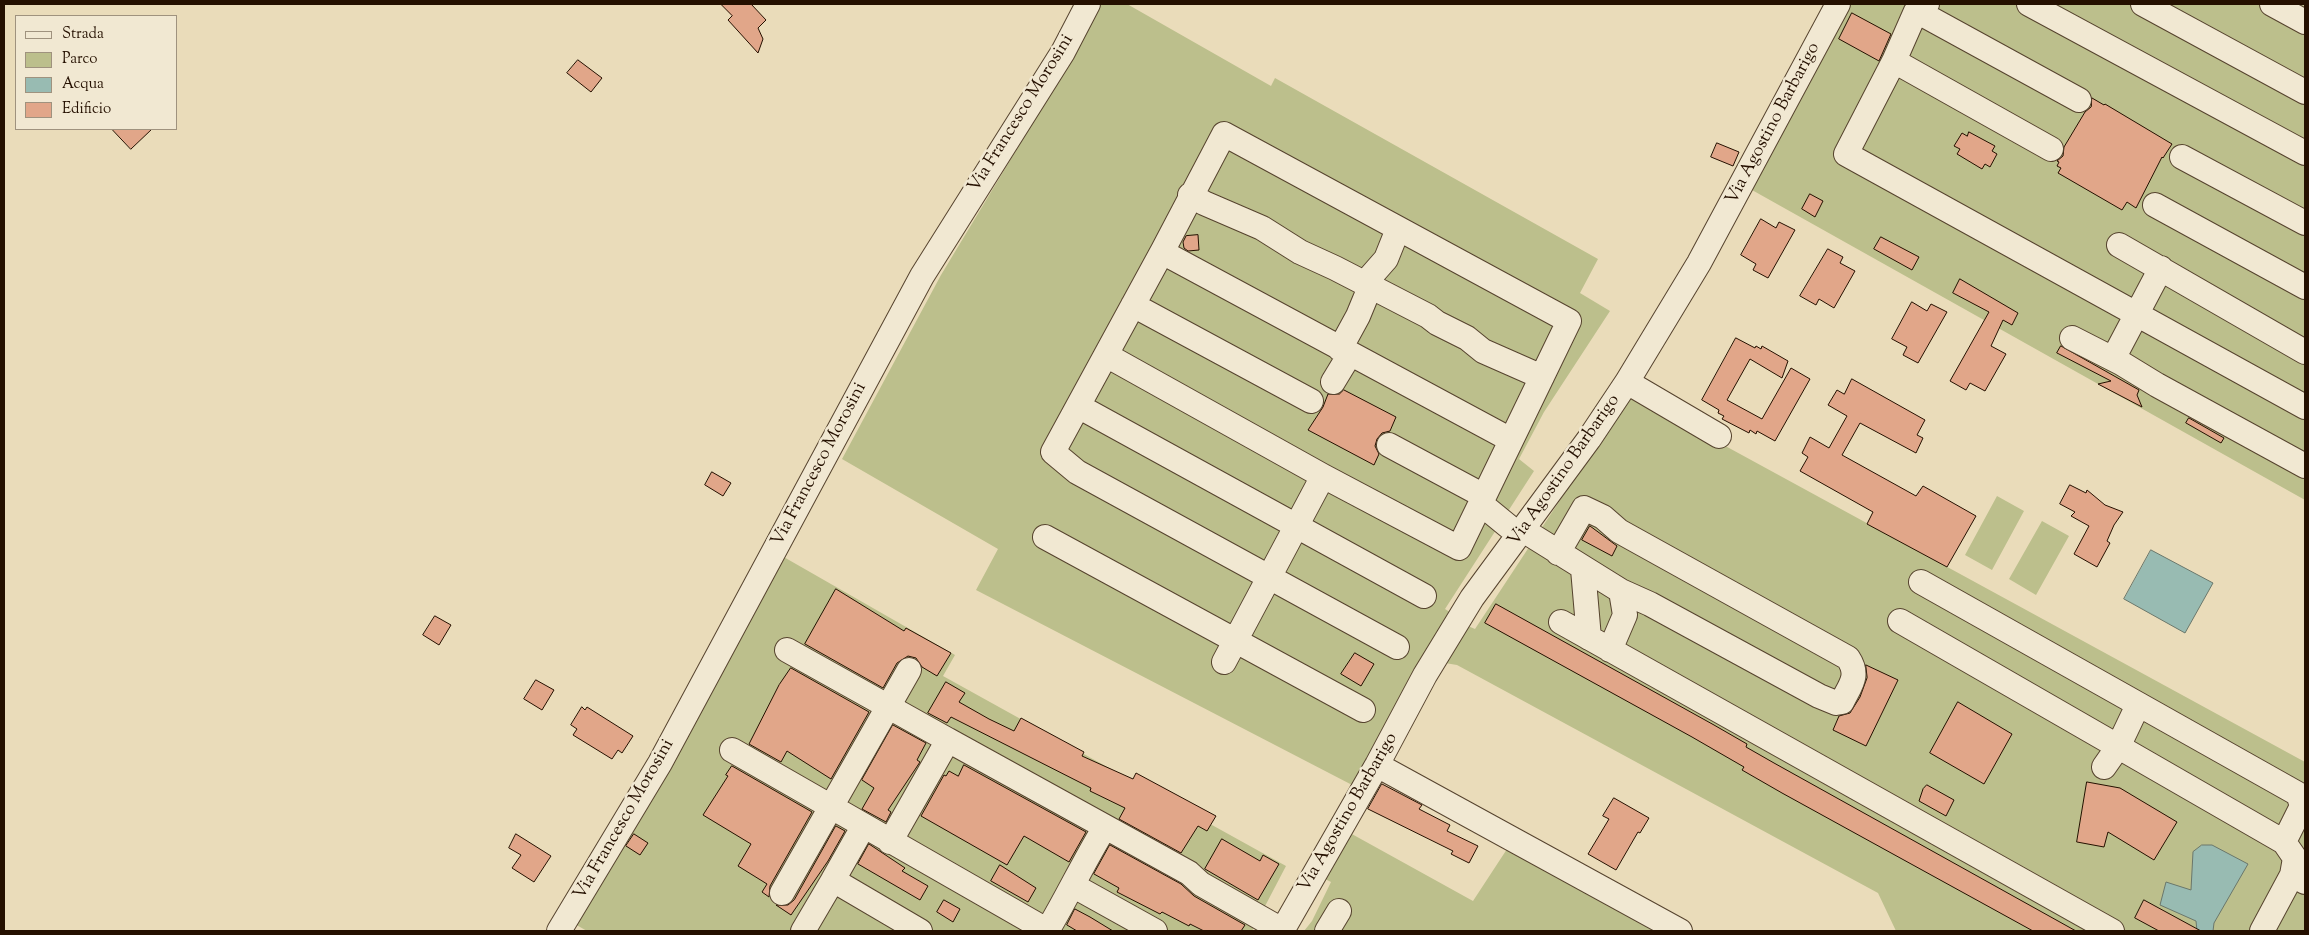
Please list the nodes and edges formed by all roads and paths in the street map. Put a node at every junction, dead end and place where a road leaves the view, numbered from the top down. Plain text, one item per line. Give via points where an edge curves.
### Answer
1 (1088, 4) edge
2 (1838, 4) edge
3 (2029, 4) edge
4 (2143, 4) edge
5 (2272, 4) edge
6 (1917, 8) edge
7 (2305, 22) edge
8 (1894, 61) junction
9 (2305, 92) edge
10 (2078, 100) dead end
11 (2051, 149) dead end
12 (2305, 153) edge
13 (2182, 157) dead end
14 (1190, 195) junction
15 (2155, 206) dead end
16 (2305, 224) edge
17 (1398, 229) junction
18 (2119, 245) dead end
19 (1162, 252) junction
20 (2161, 268) junction
21 (1367, 286) junction
22 (2305, 287) edge
23 (1133, 305) junction
24 (2136, 314) junction
25 (2072, 338) dead end
26 (1345, 352) junction
27 (2305, 352) edge
28 (1106, 355) junction
29 (2112, 359) junction
30 (1542, 377) junction
31 (1333, 382) dead end
32 (1627, 382) junction
33 (1311, 401) dead end
34 (1078, 406) junction
35 (2305, 407) edge
36 (1720, 436) dead end
37 (1512, 440) junction
38 (1389, 445) dead end
39 (2305, 466) edge
40 (1323, 476) junction
41 (1482, 500) junction
42 (1296, 526) junction
43 (1521, 533) junction
44 (1045, 537) dead end
45 (1558, 552) junction
46 (1583, 569) junction
47 (1270, 577) junction
48 (1920, 582) dead end
49 (1621, 591) junction
50 (1424, 596) dead end
51 (1900, 621) dead end
52 (1561, 622) dead end
53 (1589, 638) junction
54 (1236, 641) junction
55 (1397, 647) dead end
56 (787, 650) dead end
57 (1610, 650) junction
58 (1224, 662) dead end
59 (909, 670) dead end
60 (2138, 705) junction
61 (890, 707) junction
62 (1363, 710) dead end
63 (948, 740) junction
64 (2118, 747) junction
65 (732, 750) dead end
66 (1377, 765) junction
67 (2104, 767) dead end
68 (2304, 806) edge
69 (832, 808) junction
70 (1105, 826) junction
71 (863, 827) junction
72 (890, 842) junction
73 (2284, 842) junction
74 (2299, 878) edge
75 (833, 880) junction
76 (1074, 886) junction
77 (782, 893) dead end
78 (1339, 911) dead end
79 (559, 931) edge
80 (803, 931) edge
81 (920, 931) edge
82 (1047, 931) edge
83 (1155, 931) edge
84 (1282, 931) edge
85 (1327, 931) edge
86 (1680, 931) edge
87 (2112, 931) edge
88 (2262, 931) edge

1 - 79 street, Via Francesco Morosini via 1063,52 922,276 660,763
2 - 32 street, Via Agostino Barbarigo via 1699,263
3 - 12 street
4 - 9 street
5 - 7 street
6 - 8 street
6 - 10 street
8 - 11 street
8 - 24 street via 1846,154
13 - 16 street
14 - 17 street via 1224,134
14 - 19 street
14 - 21 street via 1262,228 1300,252
15 - 22 street
17 - 21 street via 1386,258
17 - 30 street via 1569,321
18 - 20 street
19 - 23 street
19 - 26 street
20 - 24 street
20 - 27 street
21 - 26 street
21 - 30 street via 1428,316 1483,350
23 - 28 street
23 - 33 street
24 - 29 street
24 - 35 street
25 - 29 street
26 - 31 street
26 - 37 street
28 - 34 street
28 - 40 street
29 - 39 street
30 - 37 street
32 - 36 street
32 - 43 street, Via Agostino Barbarigo
34 - 42 street
34 - 47 street via 1053,452 1077,472
37 - 41 street
38 - 41 street
40 - 41 street via 1459,548
40 - 42 street
41 - 43 street
42 - 47 street
42 - 50 street
43 - 45 street
43 - 66 street, Via Agostino Barbarigo via 1467,606
44 - 54 street
45 - 46 street
45 - 49 street via 1584,508 1603,517 1619,531 1848,658 1854,667 1854,677 1842,702 1836,703
46 - 49 street
46 - 53 street
47 - 54 street
47 - 55 street
48 - 60 street
49 - 57 street via 1625,615
51 - 64 street
52 - 53 street
53 - 57 street
54 - 58 street
54 - 62 street
56 - 61 street
57 - 87 street
59 - 61 street
60 - 64 street
60 - 68 street via 2298,794
61 - 63 street
61 - 69 street
63 - 70 street
63 - 72 street
64 - 67 street
64 - 73 street
65 - 69 street
66 - 84 street, Via Agostino Barbarigo
66 - 86 street
68 - 73 street
69 - 71 street
69 - 77 street
70 - 76 street via 1078,872
70 - 84 street
71 - 72 street
71 - 75 street
72 - 82 street
73 - 74 street via 2295,858
74 - 88 street
75 - 80 street
75 - 81 street
76 - 82 street
76 - 83 street
78 - 85 street

